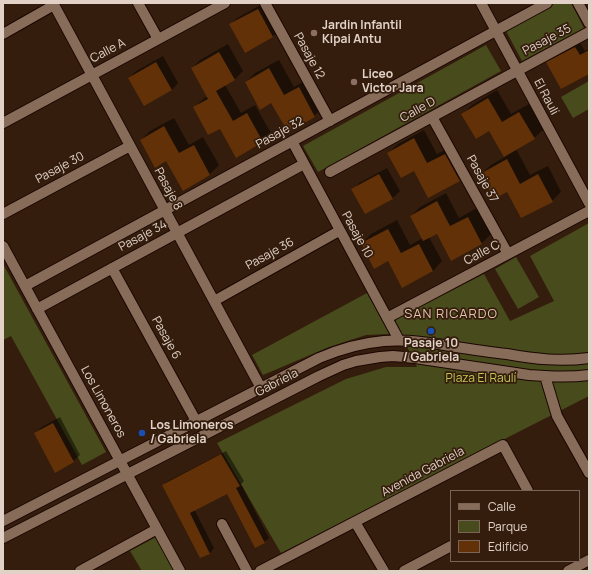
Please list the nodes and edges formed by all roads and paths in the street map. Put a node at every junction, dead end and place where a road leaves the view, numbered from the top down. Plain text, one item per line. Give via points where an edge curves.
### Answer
1 (138, 3) edge
2 (265, 3) edge
3 (481, 3) edge
4 (547, 3) edge
5 (578, 3) edge
6 (53, 4) edge
7 (222, 4) edge
8 (589, 23) edge
9 (496, 31) junction
10 (589, 32) edge
11 (3, 34) edge
12 (158, 39) junction
13 (517, 70) junction
14 (92, 75) junction
15 (432, 117) junction
16 (330, 121) junction
17 (3, 123) edge
18 (292, 141) junction
19 (130, 146) junction
20 (304, 164) junction
21 (330, 172) dead end
22 (589, 202) edge
23 (165, 210) junction
24 (589, 211) edge
25 (3, 214) edge
26 (339, 231) junction
27 (177, 233) junction
28 (3, 247) edge
29 (508, 254) junction
30 (112, 268) junction
31 (25, 286) junction
32 (214, 301) junction
33 (37, 309) junction
34 (388, 318) junction
35 (399, 340) junction
36 (589, 358) edge
37 (589, 375) edge
38 (545, 376) junction
39 (261, 388) junction
40 (196, 421) junction
41 (120, 461) junction
42 (589, 473) edge
43 (128, 474) junction
44 (527, 490) edge
45 (3, 521) edge
46 (355, 522) junction
47 (222, 524) dead end
48 (157, 529) junction
49 (3, 538) edge
50 (450, 547) edge
51 (589, 560) edge
52 (569, 568) edge
53 (80, 571) edge
54 (180, 571) edge
55 (247, 571) edge
56 (260, 571) edge
57 (384, 571) edge
58 (404, 571) edge

1 - 12 street
2 - 16 street, Pasaje 12
3 - 9 street, El Raulí
4 - 9 street, Pasaje 32
5 - 8 street
6 - 11 street
6 - 14 street, Pasaje 8
7 - 12 street, Calle A
9 - 13 street, El Raulí
9 - 16 street, Pasaje 32
10 - 13 street, Pasaje 35
12 - 14 street, Calle A
13 - 15 street, Calle D
13 - 22 street, El Raulí
14 - 17 street, Calle A
14 - 19 street, Pasaje 8
15 - 21 street, Calle D
15 - 29 street, Pasaje 37
16 - 18 street, Pasaje 32
18 - 20 street, Pasaje 10
18 - 23 street, Pasaje 32
19 - 23 street, Pasaje 8
19 - 25 street, Pasaje 30
20 - 26 street, Pasaje 10
20 - 27 street, Pasaje 34
23 - 27 street, Pasaje 8
23 - 31 street, Pasaje 32
24 - 29 street, Calle C
26 - 32 street, Pasaje 36
26 - 34 street, Pasaje 10
27 - 30 street, Pasaje 34
27 - 32 street, Pasaje 8
28 - 31 street, Los Limoneros
29 - 34 street, Calle C
30 - 33 street, Pasaje 34
30 - 40 street, Pasaje 6
31 - 33 street, Los Limoneros
32 - 39 street, Pasaje 8
33 - 41 street, Los Limoneros
34 - 35 street, Pasaje 10
35 - 36 street, Gabriela via 550,360
35 - 39 street, Gabriela via 357,345 332,353
37 - 38 street, Gabriela
38 - 42 street via 557,416
38 - 43 street, Gabriela via 405,357 380,357 356,361 325,373
39 - 40 street, Gabriela
40 - 41 street, Gabriela
41 - 43 street, Los Limoneros
41 - 45 street, Gabriela
43 - 48 street, Los Limoneros
43 - 49 street, Gabriela
44 - 46 street, Avenida Gabriela via 503,445
46 - 56 street, Avenida Gabriela
46 - 57 street
47 - 55 street
48 - 53 street
48 - 54 street, Los Limoneros
50 - 58 street
51 - 52 street

